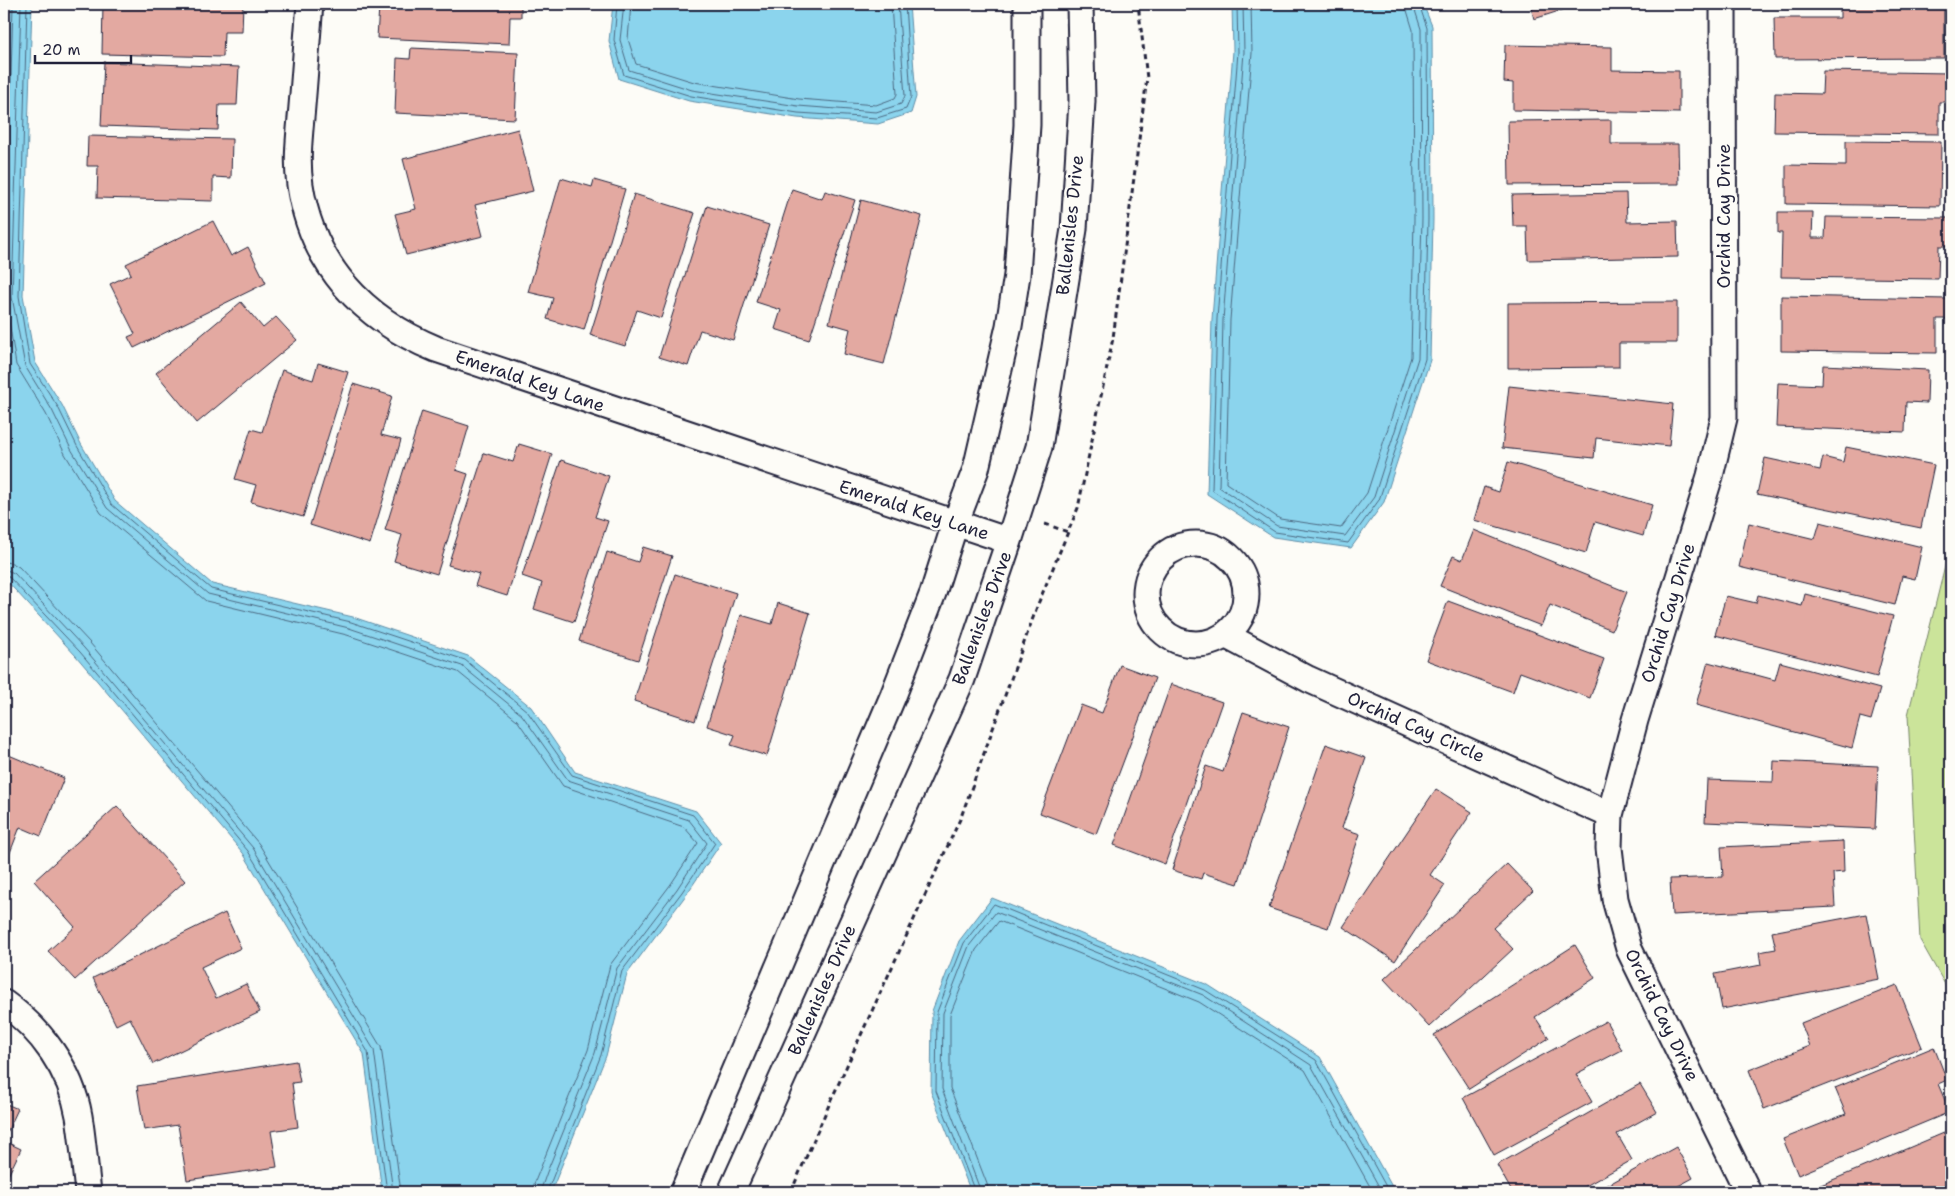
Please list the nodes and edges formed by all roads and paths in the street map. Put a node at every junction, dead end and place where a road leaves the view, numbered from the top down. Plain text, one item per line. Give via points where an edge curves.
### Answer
1 (310, 4) edge
2 (1026, 4) edge
3 (1080, 4) edge
4 (1723, 4) edge
5 (1038, 522) dead end
6 (955, 524) junction
7 (1068, 532) dead end
8 (1009, 541) junction
9 (1225, 635) junction
10 (1610, 815) junction
11 (4, 1003) edge
12 (88, 1192) edge
13 (683, 1192) edge
14 (731, 1192) edge
15 (1748, 1192) edge

1 - 6 street, Emerald Key Lane via 298,156 300,185 312,232 323,254 351,294 369,311 388,326 436,350
2 - 6 street via 1028,125 1017,274 1009,326 976,468
3 - 8 street, Ballenisles Drive via 1082,101 1074,229 1039,447
4 - 10 street, Orchid Cay Drive via 1724,418 1710,476 1635,720
5 - 7 path
6 - 8 street, Emerald Key Lane
6 - 13 street via 933,594 893,696
8 - 14 street, Ballenisles Drive via 962,678
9 - 9 street via 1237,623 1247,591 1234,560 1205,544 1188,544 1172,549 1159,559 1150,573 1147,605 1153,620 1163,632 1178,641 1210,642
9 - 10 street, Orchid Cay Circle via 1308,678
10 - 15 street, Orchid Cay Drive via 1609,848 1615,899 1629,949
11 - 12 street via 20,1014 51,1050 73,1092 79,1114

